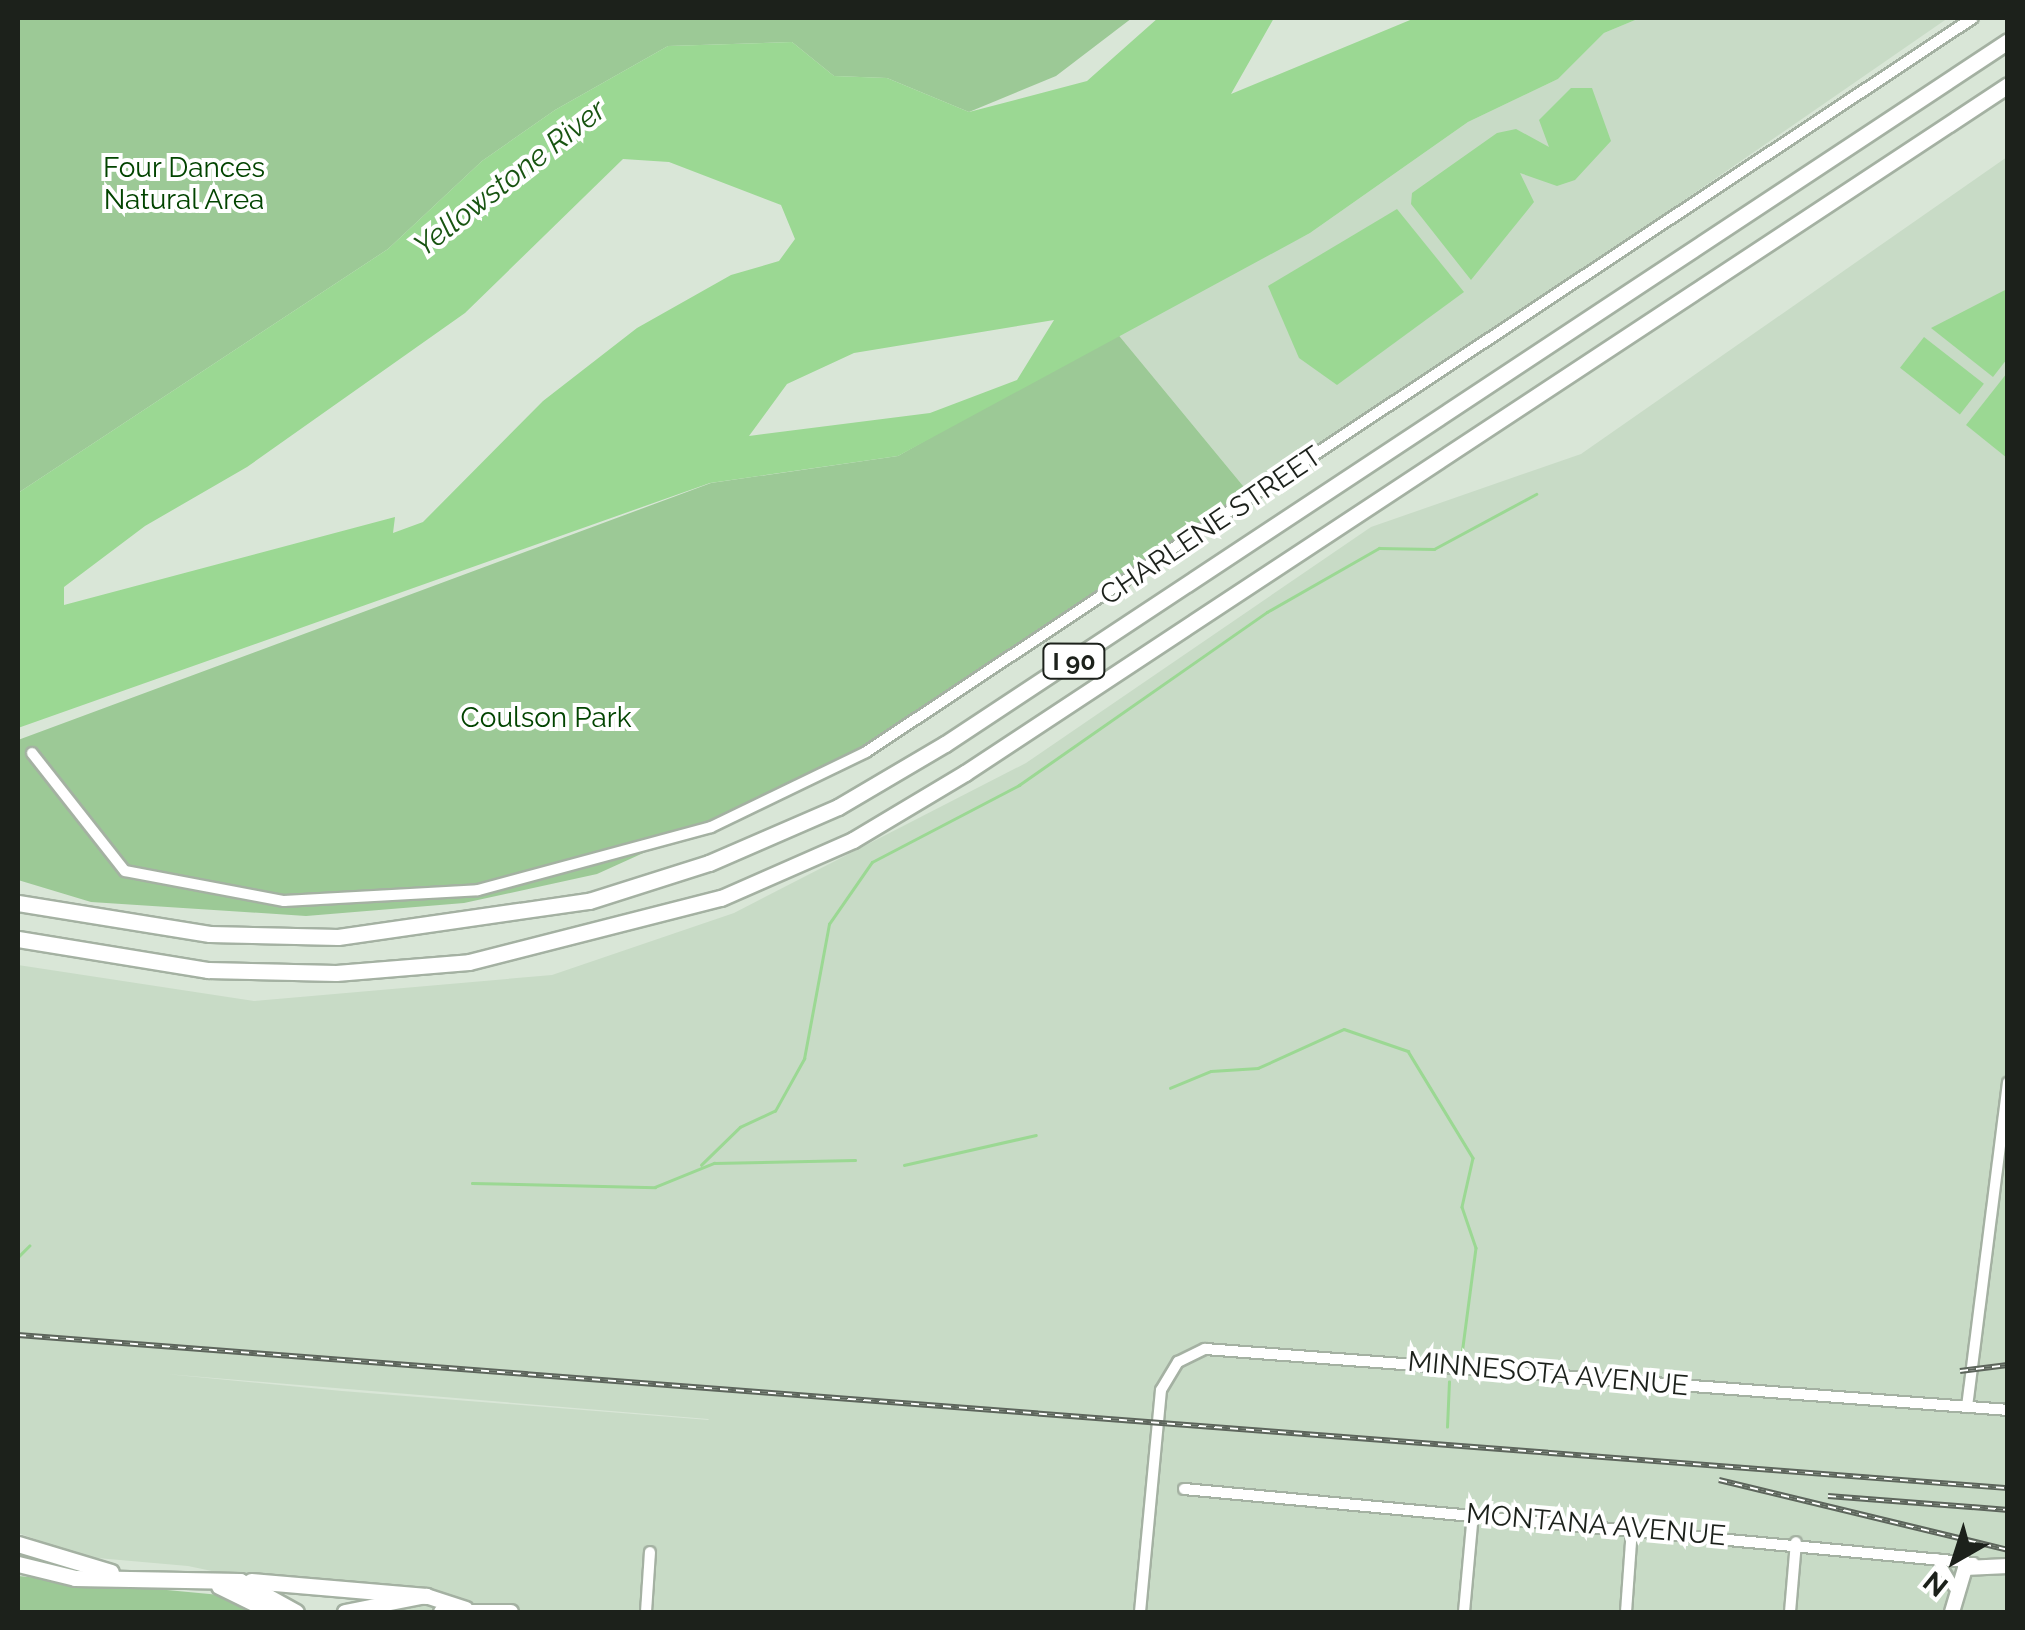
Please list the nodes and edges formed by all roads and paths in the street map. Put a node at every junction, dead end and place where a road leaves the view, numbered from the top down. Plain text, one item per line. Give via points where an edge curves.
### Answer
1 (1973, 18) edge
2 (2008, 40) edge
3 (2008, 85) edge
4 (32, 752) dead end
5 (18, 903) edge
6 (18, 940) edge
7 (2008, 1082) edge
8 (1966, 1406) junction
9 (2008, 1410) edge
10 (1184, 1489) dead end
11 (1473, 1514) junction
12 (1632, 1528) junction
13 (1796, 1542) junction
14 (18, 1544) edge
15 (650, 1552) dead end
16 (1936, 1559) junction
17 (18, 1564) edge
18 (1976, 1564) junction
19 (2008, 1566) edge
20 (139, 1578) junction
21 (240, 1581) junction
22 (215, 1584) junction
23 (1954, 1587) junction
24 (426, 1596) junction
25 (466, 1609) junction
26 (482, 1611) edge
27 (272, 1612) edge
28 (296, 1612) edge
29 (345, 1612) edge
30 (440, 1612) edge
31 (511, 1612) edge
32 (646, 1612) edge
33 (1140, 1612) edge
34 (1464, 1612) edge
35 (1626, 1612) edge
36 (1790, 1612) edge
37 (1952, 1612) edge

1 - 4 street, CHARLENE STREET via 866,752 711,827 487,888 284,901 124,871
2 - 5 highway, I 90 via 945,744 838,807 710,863 589,901 338,937 210,934
3 - 6 highway, I 90 via 965,774 853,840 738,890 487,958 336,972 208,970
7 - 8 street
8 - 9 street, MINNESOTA AVENUE
8 - 33 street, MINNESOTA AVENUE via 1220,1347 1170,1370 1154,1443
10 - 11 street, MONTANA AVENUE
11 - 12 street, MONTANA AVENUE
11 - 34 street
12 - 13 street, MONTANA AVENUE
12 - 35 street
13 - 16 street, MONTANA AVENUE
13 - 36 street
14 - 20 highway
15 - 32 street
16 - 18 street, MONTANA AVENUE
16 - 23 street
17 - 20 highway
18 - 19 main road, MONTANA AVENUE
18 - 23 main road
20 - 22 highway
21 - 22 highway
21 - 24 highway
21 - 28 highway
22 - 27 highway
23 - 37 main road
24 - 25 main road
24 - 29 main road
25 - 26 main road
25 - 30 main road
26 - 31 main road

